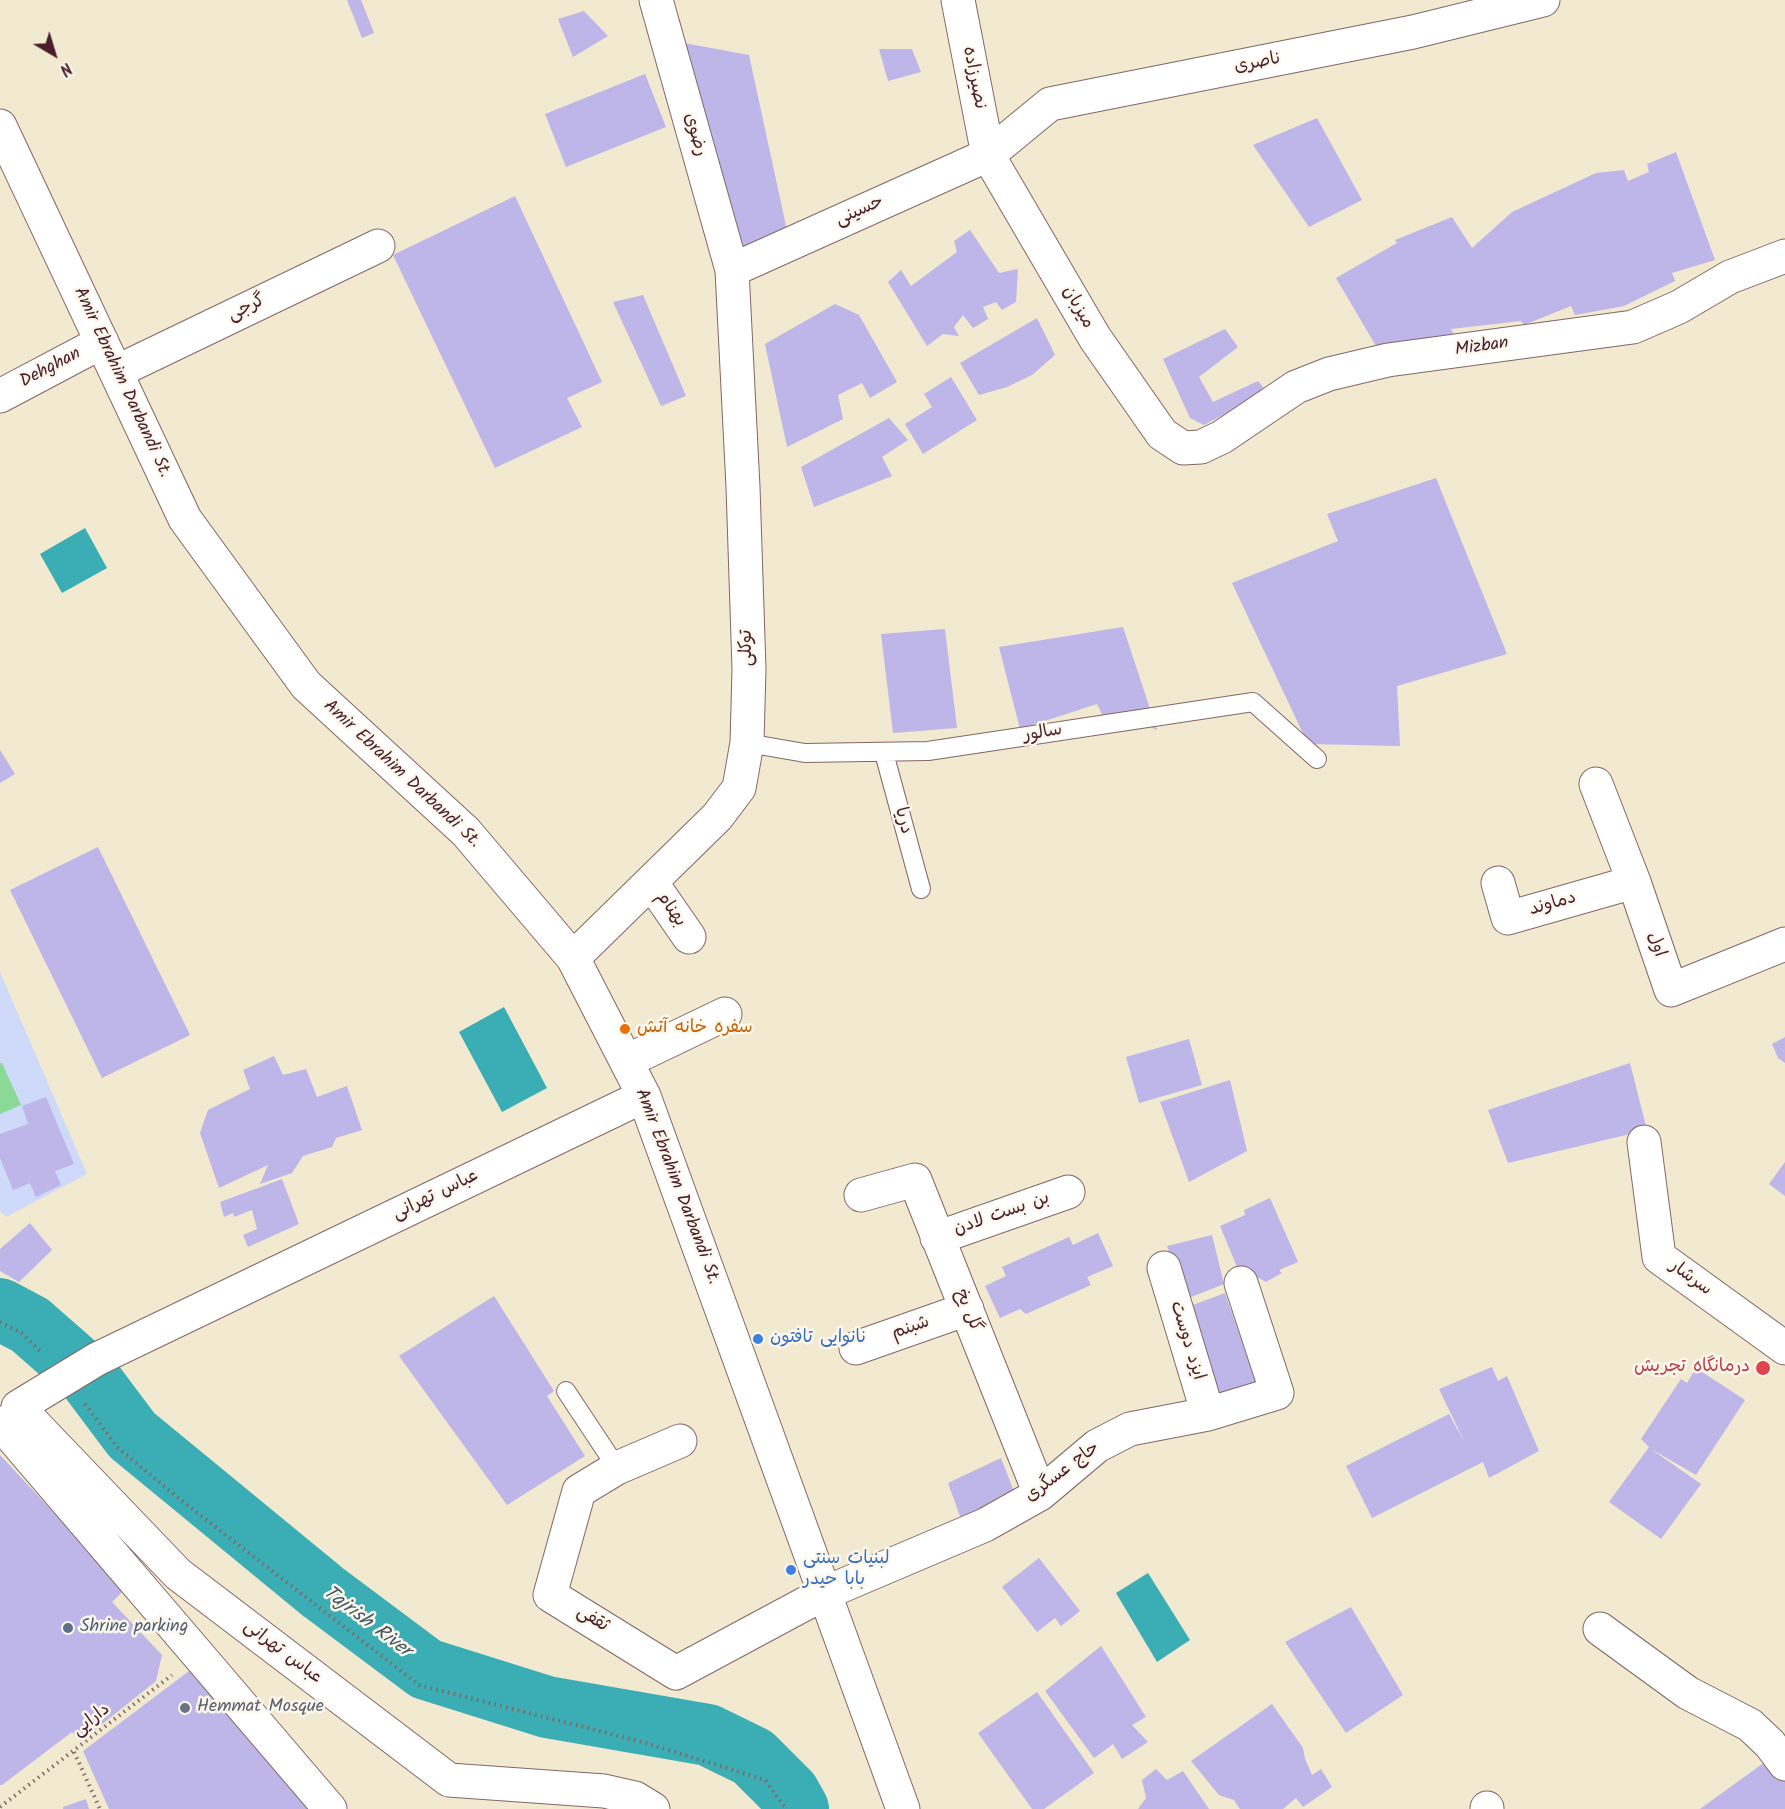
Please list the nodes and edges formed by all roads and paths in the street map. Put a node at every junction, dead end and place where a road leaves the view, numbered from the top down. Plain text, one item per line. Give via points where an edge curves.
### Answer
1 (656, 0) edge
2 (958, 0) edge
3 (1543, 0) edge
4 (0, 126) edge
5 (988, 155) junction
6 (378, 246) dead end
7 (1785, 256) edge
8 (732, 270) junction
9 (102, 342) junction
10 (116, 372) junction
11 (0, 396) edge
12 (747, 743) junction
13 (884, 753) junction
14 (1317, 759) dead end
15 (1596, 784) dead end
16 (651, 882) junction
17 (1634, 882) junction
18 (1498, 883) dead end
19 (921, 889) dead end
20 (689, 937) dead end
21 (1785, 944) edge
22 (573, 958) junction
23 (725, 1014) dead end
24 (627, 1061) junction
25 (644, 1096) junction
26 (1644, 1142) dead end
27 (1068, 1192) dead end
28 (861, 1195) dead end
29 (937, 1238) junction
30 (1164, 1268) dead end
31 (1241, 1283) dead end
32 (966, 1309) junction
33 (0, 1322) edge
34 (1784, 1346) edge
35 (856, 1348) dead end
36 (66, 1378) junction
37 (566, 1391) dead end
38 (1208, 1414) junction
39 (6, 1415) edge
40 (680, 1441) dead end
41 (617, 1468) junction
42 (1040, 1494) junction
43 (825, 1593) junction
44 (1600, 1629) dead end
45 (198, 1654) junction
46 (74, 1752) junction
47 (1785, 1764) edge
48 (0, 1807) edge
49 (100, 1809) edge
50 (330, 1809) edge
51 (540, 1809) edge
52 (571, 1809) edge
53 (653, 1809) edge
54 (786, 1809) edge
55 (903, 1809) edge

1 - 8 street, رضوى
2 - 5 street, نصیرزاده
3 - 5 street, ناصری via 1413,32 1050,105
4 - 9 street, Amir Ebrahim Darbandi St.
5 - 7 street, Mizban via 1095,338 1162,434 1183,448 1202,447 1222,437 1296,387 1329,374 1388,360 1633,327 1679,307 1730,277
5 - 8 street, حسینی
6 - 10 street, گرجی
8 - 12 street, توکلی via 743,476 749,669
9 - 10 street, Amir Ebrahim Darbandi St.
9 - 11 street, Dehghan
10 - 22 street, Amir Ebrahim Darbandi St. via 185,519 306,685 466,832
12 - 13 lane, سالور via 805,753
12 - 16 street, توکلی via 739,788 717,817
13 - 14 lane, سالور via 928,751 1253,702
13 - 19 lane, دریا
15 - 17 street, اول
16 - 20 street, بهنام
16 - 22 street, توکلی
17 - 18 street, دماوند via 1508,918
17 - 21 street, اول via 1671,990
22 - 24 street, Amir Ebrahim Darbandi St.
23 - 24 street
24 - 25 street, Amir Ebrahim Darbandi St.
25 - 36 street, عباس تهرانی via 97,1359
25 - 43 street, Amir Ebrahim Darbandi St.
26 - 34 street, سرشار via 1659,1257
27 - 29 street, بن بست لادن
28 - 29 street, گل یخ via 915,1180
29 - 32 street, گل یخ
30 - 38 street, ایزد دوست
31 - 38 street, حاج عسگری via 1277,1393
32 - 35 street, شبنم
32 - 42 street, گل یخ
33 - 36 path via 23,1334
36 - 39 street
36 - 54 path via 118,1448 419,1685 646,1743 765,1780
37 - 41 lane
38 - 42 street, حاج عسگری via 1130,1429 1097,1446
39 - 45 street
39 - 53 street, عباس تهرانی via 178,1574 449,1780 604,1791 635,1798
40 - 41 street, ثقفی
41 - 43 street, ثقفی via 579,1491 550,1594 676,1673
42 - 43 street, حاج عسگری via 985,1525
43 - 55 street, Amir Ebrahim Darbandi St.
44 - 47 street via 1688,1693 1750,1725
45 - 46 path, دارایی
45 - 50 street
46 - 48 path, دارایی
46 - 49 path
51 - 52 street

